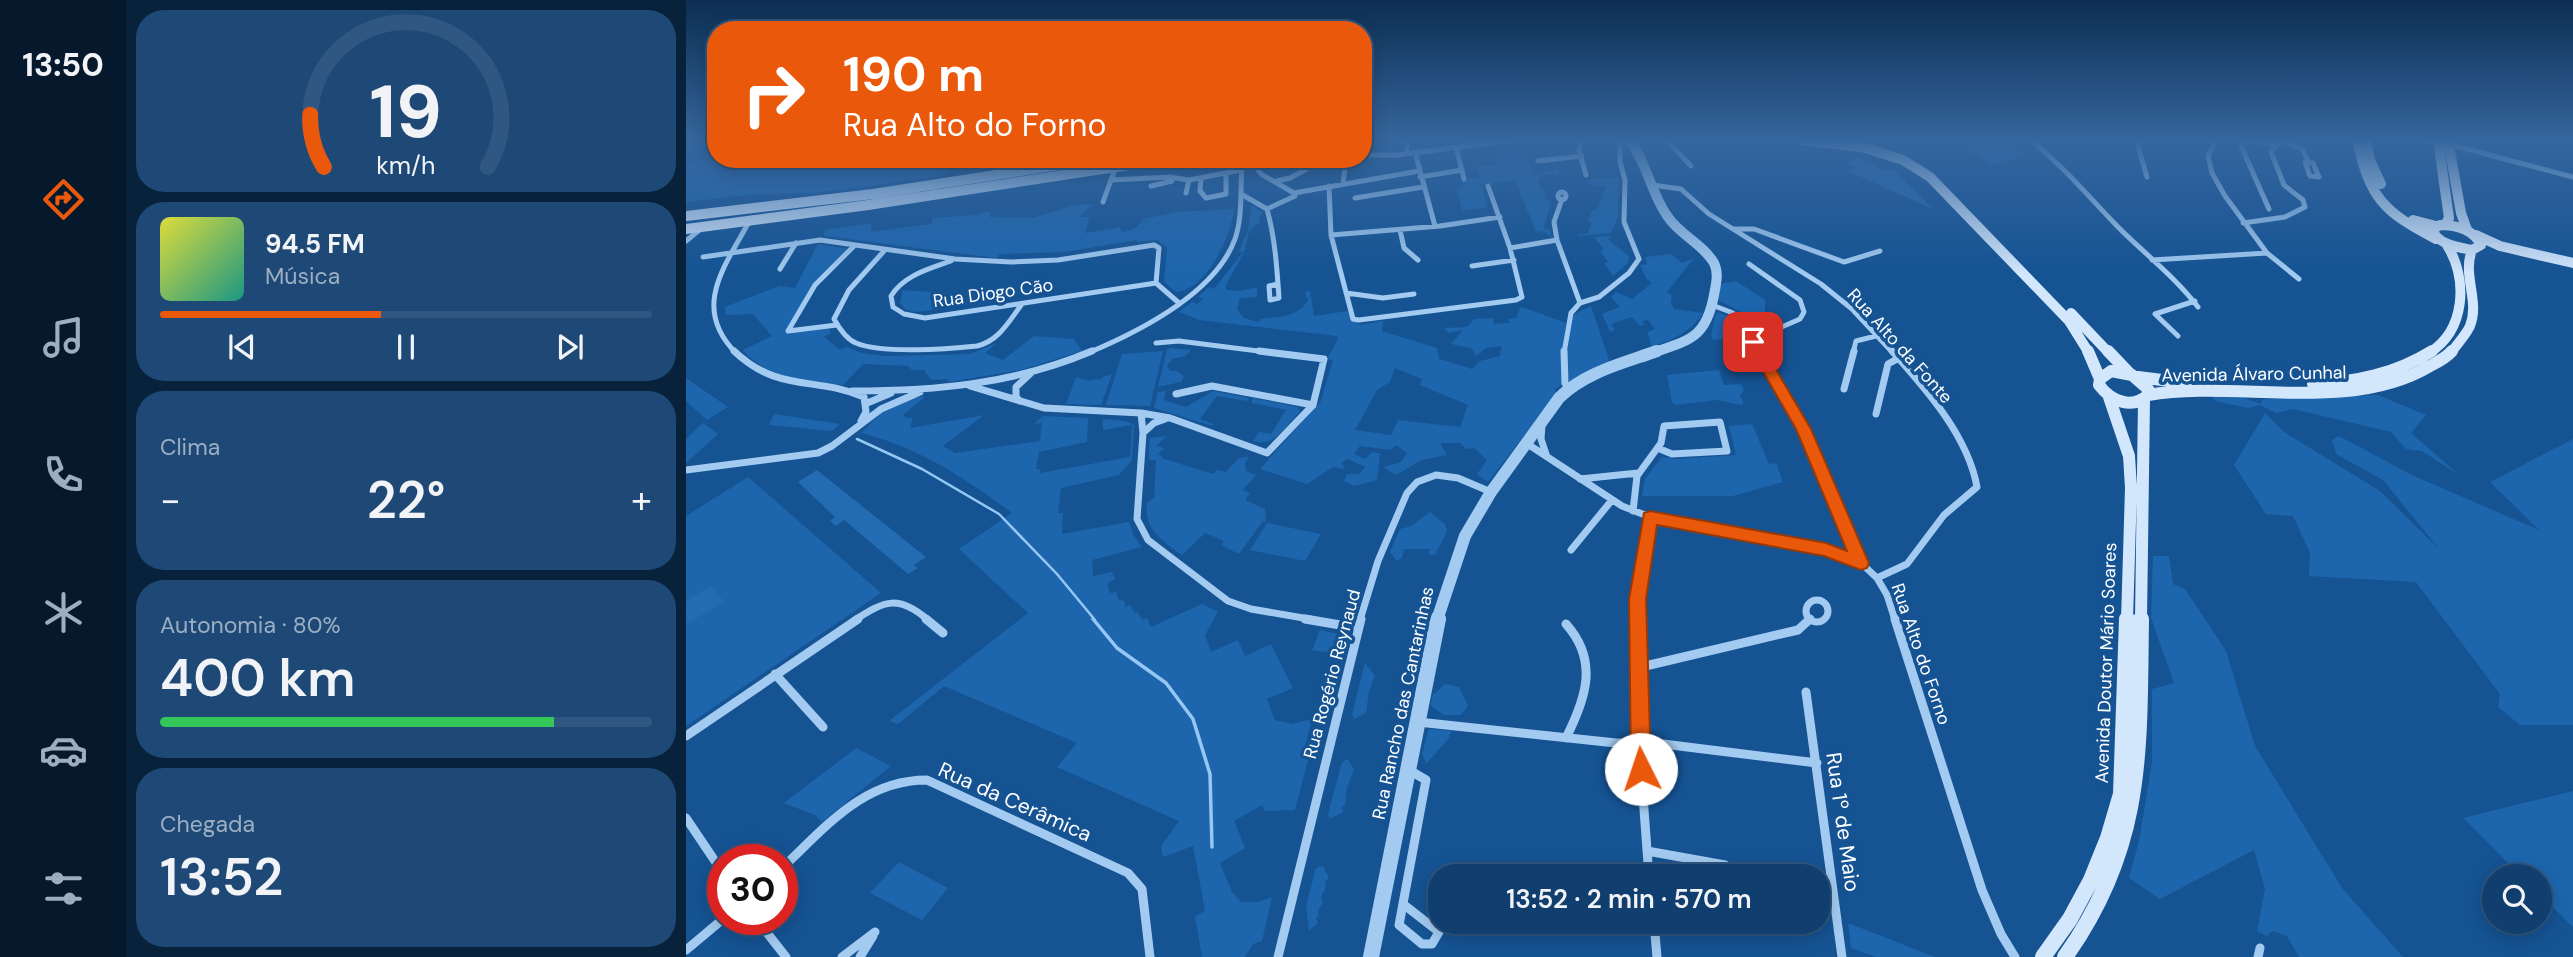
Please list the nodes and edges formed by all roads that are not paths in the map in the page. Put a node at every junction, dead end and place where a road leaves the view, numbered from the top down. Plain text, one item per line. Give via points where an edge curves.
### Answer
1 (930, 185) edge
2 (934, 185) edge
3 (1003, 185) edge
4 (1109, 185) edge
5 (1157, 185) edge
6 (1188, 185) edge
7 (1200, 185) edge
8 (1226, 185) edge
9 (1241, 185) edge
10 (1282, 185) edge
11 (1338, 185) edge
12 (1625, 185) edge
13 (1653, 185) joint
14 (1937, 185) edge
15 (1946, 185) edge
16 (2081, 185) edge
17 (2219, 185) edge
18 (2257, 185) edge
19 (2284, 185) edge
20 (2372, 185) edge
21 (2382, 185) edge
22 (2444, 185) edge
23 (2456, 185) edge
24 (1151, 186) dead end
25 (1329, 186) junction
26 (1488, 186) dead end
27 (1423, 187) joint
28 (1186, 193) dead end
29 (1294, 193) junction
30 (1241, 194) junction
31 (937, 195) junction
32 (1355, 198) dead end
33 (1562, 199) dead end
34 (1103, 202) dead end
35 (1267, 209) junction
36 (2269, 209) dead end
37 (686, 216) edge
38 (1500, 217) junction
39 (750, 220) junction
40 (2243, 223) junction
41 (703, 226) junction
42 (1434, 226) junction
43 (2440, 226) junction
44 (686, 229) edge
45 (1733, 229) junction
46 (1400, 230) junction
47 (2472, 233) junction
48 (1331, 235) junction
49 (2436, 239) junction
50 (1557, 240) junction
51 (686, 241) edge
52 (796, 243) junction
53 (2447, 245) junction
54 (854, 246) junction
55 (1510, 248) junction
56 (2475, 249) junction
57 (734, 251) junction
58 (884, 251) junction
59 (1880, 251) dead end
60 (2267, 253) junction
61 (703, 257) dead end
62 (955, 260) junction
63 (1418, 260) dead end
64 (1514, 260) junction
65 (2152, 260) junction
66 (2573, 263) edge
67 (1749, 264) dead end
68 (1472, 266) dead end
69 (2573, 268) edge
70 (780, 269) dead end
71 (2299, 279) dead end
72 (1156, 283) junction
73 (1278, 284) dead end
74 (1346, 293) junction
75 (1414, 294) dead end
76 (1022, 303) junction
77 (1179, 303) junction
78 (1580, 303) junction
79 (1712, 305) junction
80 (1741, 324) junction
81 (837, 325) junction
82 (2178, 336) dead end
83 (1876, 337) junction
84 (1156, 343) dead end
85 (1897, 359) junction
86 (1035, 370) junction
87 (2133, 375) junction
88 (1006, 377) junction
89 (2100, 379) junction
90 (1017, 385) junction
91 (970, 386) junction
92 (934, 389) junction
93 (1568, 389) junction
94 (1844, 389) dead end
95 (852, 391) junction
96 (898, 391) junction
97 (995, 394) junction
98 (1176, 394) dead end
99 (2109, 397) junction
100 (2146, 397) junction
101 (895, 401) junction
102 (1021, 403) junction
103 (866, 404) junction
104 (1312, 405) junction
105 (1141, 414) junction
106 (1876, 414) dead end
107 (1170, 418) junction
108 (1544, 420) junction
109 (861, 421) junction
110 (1143, 433) junction
111 (1526, 443) junction
112 (1660, 449) junction
113 (1546, 453) junction
114 (1515, 458) junction
115 (686, 470) edge
116 (1638, 473) junction
117 (1580, 479) junction
118 (1491, 492) junction
119 (1612, 500) junction
120 (1633, 511) junction
121 (1650, 517) junction
122 (1571, 550) dead end
123 (1861, 563) junction
124 (1877, 578) junction
125 (1810, 619) dead end
126 (1566, 624) dead end
127 (1358, 628) junction
128 (943, 633) dead end
129 (1637, 668) junction
130 (775, 674) junction
131 (1806, 692) dead end
132 (1418, 722) junction
133 (822, 727) dead end
134 (686, 736) edge
135 (1566, 738) junction
136 (1639, 742) junction
137 (1817, 763) junction
138 (1408, 769) junction
139 (686, 818) edge
140 (707, 849) edge
141 (1647, 851) junction
142 (798, 853) edge
143 (1648, 864) edge
144 (1719, 864) edge
145 (1403, 904) dead end
146 (707, 932) edge
147 (1655, 934) edge
148 (769, 935) edge
149 (686, 950) edge
150 (786, 957) edge
151 (842, 957) edge
152 (860, 957) edge
153 (1150, 957) edge
154 (1278, 957) edge
155 (1371, 957) edge
156 (1657, 957) edge
157 (1842, 957) edge
158 (2015, 957) edge
159 (2043, 957) edge
160 (2065, 957) edge

1 - 37 main road
2 - 31 main road via 926,191
3 - 31 main road
4 - 34 street
5 - 24 street
6 - 28 street
7 - 8 street via 1203,198 1226,194
9 - 30 street
10 - 29 street
11 - 25 street
12 - 78 street via 1624,222 1639,259 1600,297
13 - 45 street, Rua Alto da Fonte via 1684,188 1693,202
13 - 79 street, Rua Rancho das Cantarinhas via 1668,218 1715,265
14 - 89 main road via 2069,321
15 - 87 main road
16 - 65 street
17 - 40 street
18 - 36 street
19 - 40 street via 2303,200 2301,212
20 - 49 main road via 2385,208
21 - 43 main road via 2393,206 2409,218
22 - 43 main road via 2449,218
23 - 47 main road via 2461,214
25 - 29 street
25 - 48 street
26 - 38 street
27 - 32 street
27 - 42 street
29 - 35 street
30 - 35 street
30 - 77 street via 1229,252 1209,278
31 - 39 main road
33 - 50 street via 1554,222
35 - 73 street
38 - 42 street
38 - 55 street
39 - 41 main road
39 - 57 street
40 - 60 street
41 - 44 main road
41 - 51 street
42 - 46 street
43 - 47 main road
43 - 49 main road via 2432,230
45 - 59 street via 1754,229 1844,262
45 - 83 street, Rua Alto da Fonte via 1839,297
46 - 48 street
46 - 63 street via 1404,250
47 - 56 main road via 2481,245
47 - 66 main road via 2500,246
48 - 74 street
49 - 53 main road
50 - 55 street
50 - 78 street
52 - 54 street via 820,240
52 - 57 street
52 - 70 street
53 - 56 main road
53 - 87 main road, Avenida Álvaro Cunhal via 2454,256 2462,297 2457,323 2438,348 2402,368 2366,379 2323,384 2167,382
54 - 58 street
54 - 81 street via 815,285 788,331
55 - 64 street
56 - 69 main road
56 - 100 main road, Avenida Álvaro Cunhal via 2467,258 2473,299 2470,326 2453,353 2414,376 2330,392 2171,391
57 - 61 street
57 - 95 street via 714,292 713,311 732,352 782,381
58 - 62 street
58 - 81 street via 841,300 834,319
60 - 65 street
60 - 71 street
62 - 72 street via 1058,260 1154,245 1159,248
62 - 76 street, Rua Diogo Cão via 896,288 892,307 910,317 925,317
64 - 68 street
64 - 74 street via 1522,297 1516,300 1353,319
65 - 82 street via 2197,304 2155,314
67 - 80 street via 1800,300 1804,312 1800,319 1768,333
72 - 76 street, Rua Diogo Cão
72 - 77 street
74 - 75 street via 1382,298
76 - 81 street via 995,338 970,349 884,349 858,344
77 - 86 street via 1144,328
78 - 93 street via 1567,326
79 - 80 street via 1733,313
79 - 93 street, Rua Rancho das Cantarinhas via 1702,329 1686,341 1600,372
80 - 123 street via 1803,429
83 - 85 street, Rua Alto da Fonte
83 - 94 street via 1856,341
84 - 104 street via 1179,341 1324,359
85 - 106 street via 1888,364
85 - 124 street, Rua Alto da Fonte via 1956,431 1978,478 1977,487 1944,515 1907,564
86 - 88 street
86 - 90 street
87 - 89 main road via 2111,371
87 - 100 main road via 2148,389
88 - 90 street via 1017,379
88 - 91 street
88 - 97 street via 996,385
89 - 99 main road, Avenida Doutor Mário Soares
90 - 97 street
90 - 102 street via 1016,397
91 - 92 street
91 - 97 street
92 - 96 street
92 - 101 street
93 - 108 street, Rua Rancho das Cantarinhas
95 - 96 street
95 - 103 street via 864,397
96 - 103 street
97 - 102 street
98 - 104 street via 1212,386
99 - 100 main road, Avenida Álvaro Cunhal via 2128,403
99 - 159 main road, Avenida Doutor Mário Soares via 2129,456 2131,488 2121,793 2095,875 2067,926
100 - 160 main road, Avenida Doutor Mário Soares via 2136,796 2109,885
101 - 103 street
101 - 109 street
102 - 105 street
103 - 109 street
104 - 107 street via 1267,453
105 - 107 street
105 - 110 street
107 - 110 street
108 - 111 street, Rua Rancho das Cantarinhas
108 - 113 street via 1541,430
109 - 115 street via 818,453
110 - 127 street via 1137,519 1148,540 1228,601
111 - 113 street, Rua Alto do Forno
111 - 114 street, Rua Rancho das Cantarinhas
112 - 112 street via 1664,426 1720,422 1727,451 1672,454
112 - 116 street
113 - 114 street
113 - 117 street, Rua Alto do Forno
114 - 118 street, Rua Rancho das Cantarinhas
116 - 117 street
116 - 120 street
117 - 119 street, Rua Alto do Forno
118 - 127 street, Rua Rogério Reynaud via 1447,475 1417,482 1407,493 1383,550
118 - 132 street, Rua Rancho das Cantarinhas via 1465,536 1444,594
119 - 120 street, Rua Alto do Forno
119 - 122 street
120 - 121 street, Rua Alto do Forno
121 - 123 street, Rua Alto do Forno via 1826,550
121 - 129 street via 1639,572
123 - 124 street, Rua Alto do Forno
124 - 158 street, Rua Alto do Forno via 1887,595 1982,890
125 - 129 street via 1798,630
126 - 135 street via 1582,642 1586,656 1585,692
127 - 154 street, Rua Rogério Reynaud
128 - 130 street via 904,602 889,601
129 - 136 street
130 - 133 street
130 - 134 street
131 - 137 street, Rua 1º de Maio
132 - 135 street
132 - 138 street, Rua Rancho das Cantarinhas
135 - 136 street
136 - 137 street
136 - 141 street
137 - 157 street, Rua 1º de Maio
138 - 145 street via 1426,780
138 - 155 street, Rua Rancho das Cantarinhas
139 - 140 street
141 - 143 street
141 - 144 street
142 - 153 street, Rua da Cerâmica via 851,807 884,786 927,780 1128,873 1142,889
146 - 149 street
147 - 156 street
148 - 150 street
151 - 152 street via 876,932

